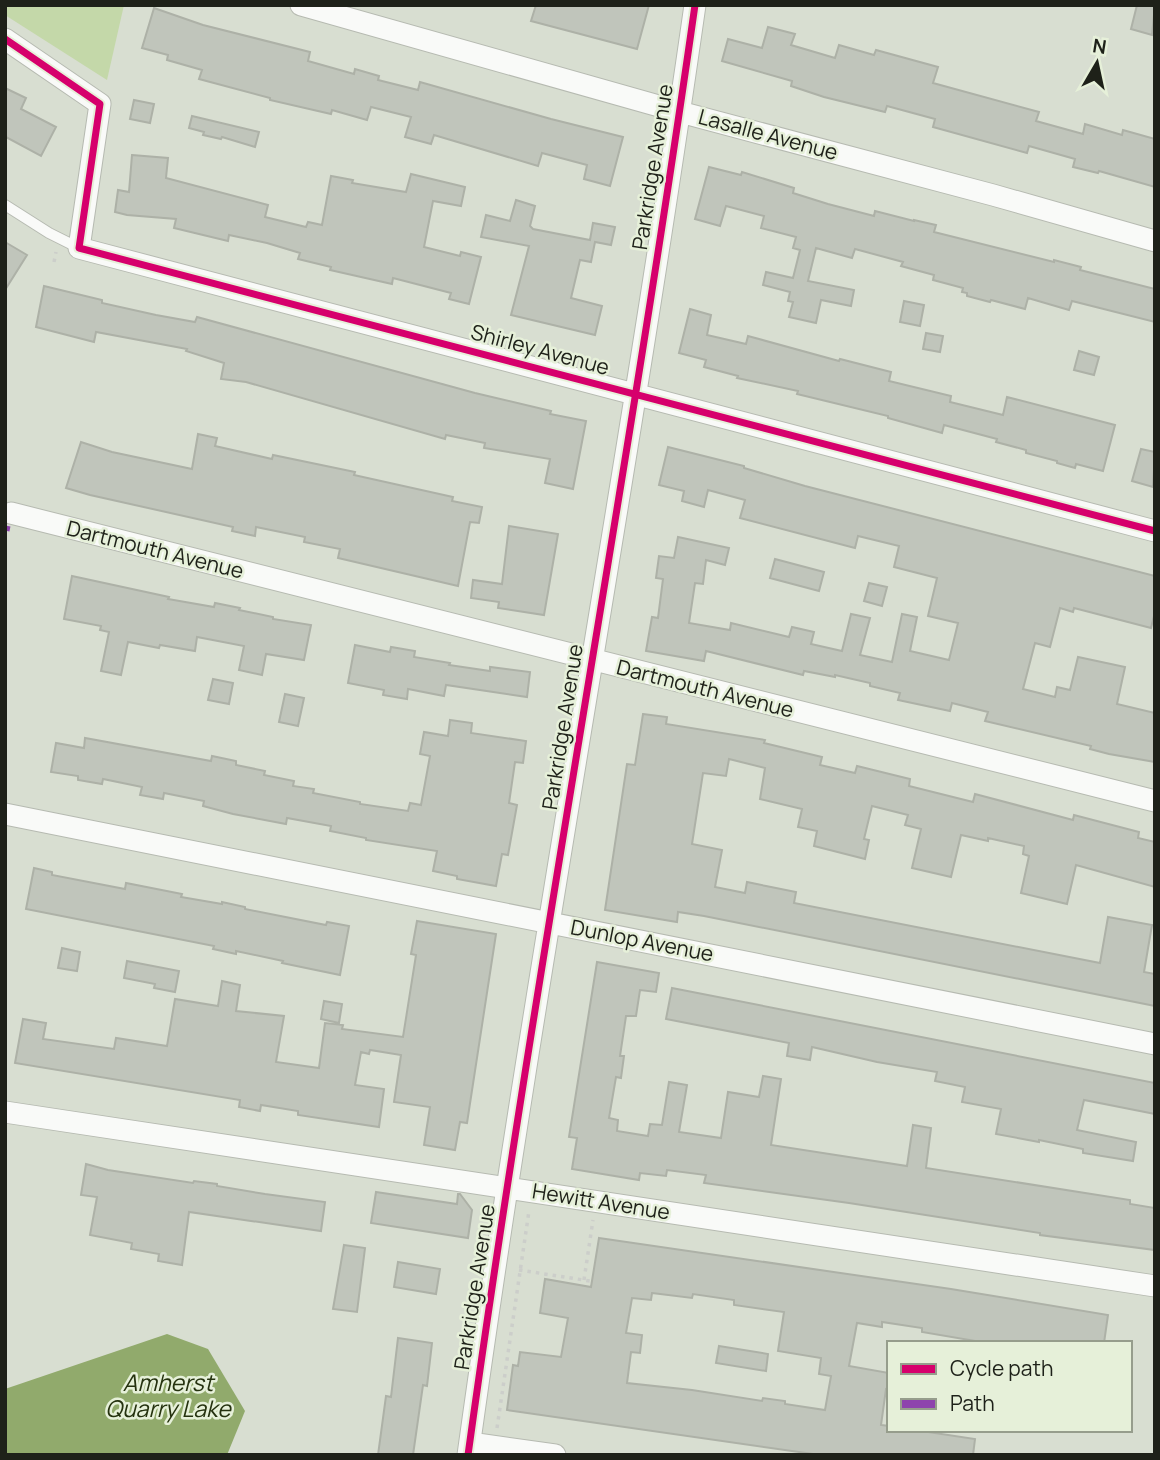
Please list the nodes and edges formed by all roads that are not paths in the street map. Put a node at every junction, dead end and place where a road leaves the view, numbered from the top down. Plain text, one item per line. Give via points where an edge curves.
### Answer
1 (301, 5) edge
2 (695, 5) edge
3 (5, 39) edge
4 (680, 112) junction
5 (5, 205) edge
6 (1155, 242) edge
7 (79, 247) junction
8 (635, 393) junction
9 (11, 513) dead end
10 (1155, 531) edge
11 (591, 660) junction
12 (1155, 801) edge
13 (5, 814) edge
14 (549, 923) junction
15 (1155, 1044) edge
16 (5, 1112) edge
17 (508, 1188) junction
18 (1155, 1286) edge
19 (469, 1449) edge
20 (555, 1455) edge

1 - 4 street, Lasalle Avenue
2 - 4 street, Parkridge Avenue
3 - 7 street via 100,104
4 - 6 street, Lasalle Avenue
4 - 8 street, Parkridge Avenue
5 - 7 lane
7 - 8 street, Shirley Avenue
8 - 10 street, Shirley Avenue
8 - 11 street, Parkridge Avenue
9 - 11 street, Dartmouth Avenue
11 - 12 street, Dartmouth Avenue
11 - 14 street, Parkridge Avenue
13 - 14 street, Dunlop Avenue
14 - 15 street, Dunlop Avenue
14 - 17 street, Parkridge Avenue
16 - 17 street, Hewitt Avenue
17 - 18 street, Hewitt Avenue
17 - 19 street, Parkridge Avenue
19 - 20 street

